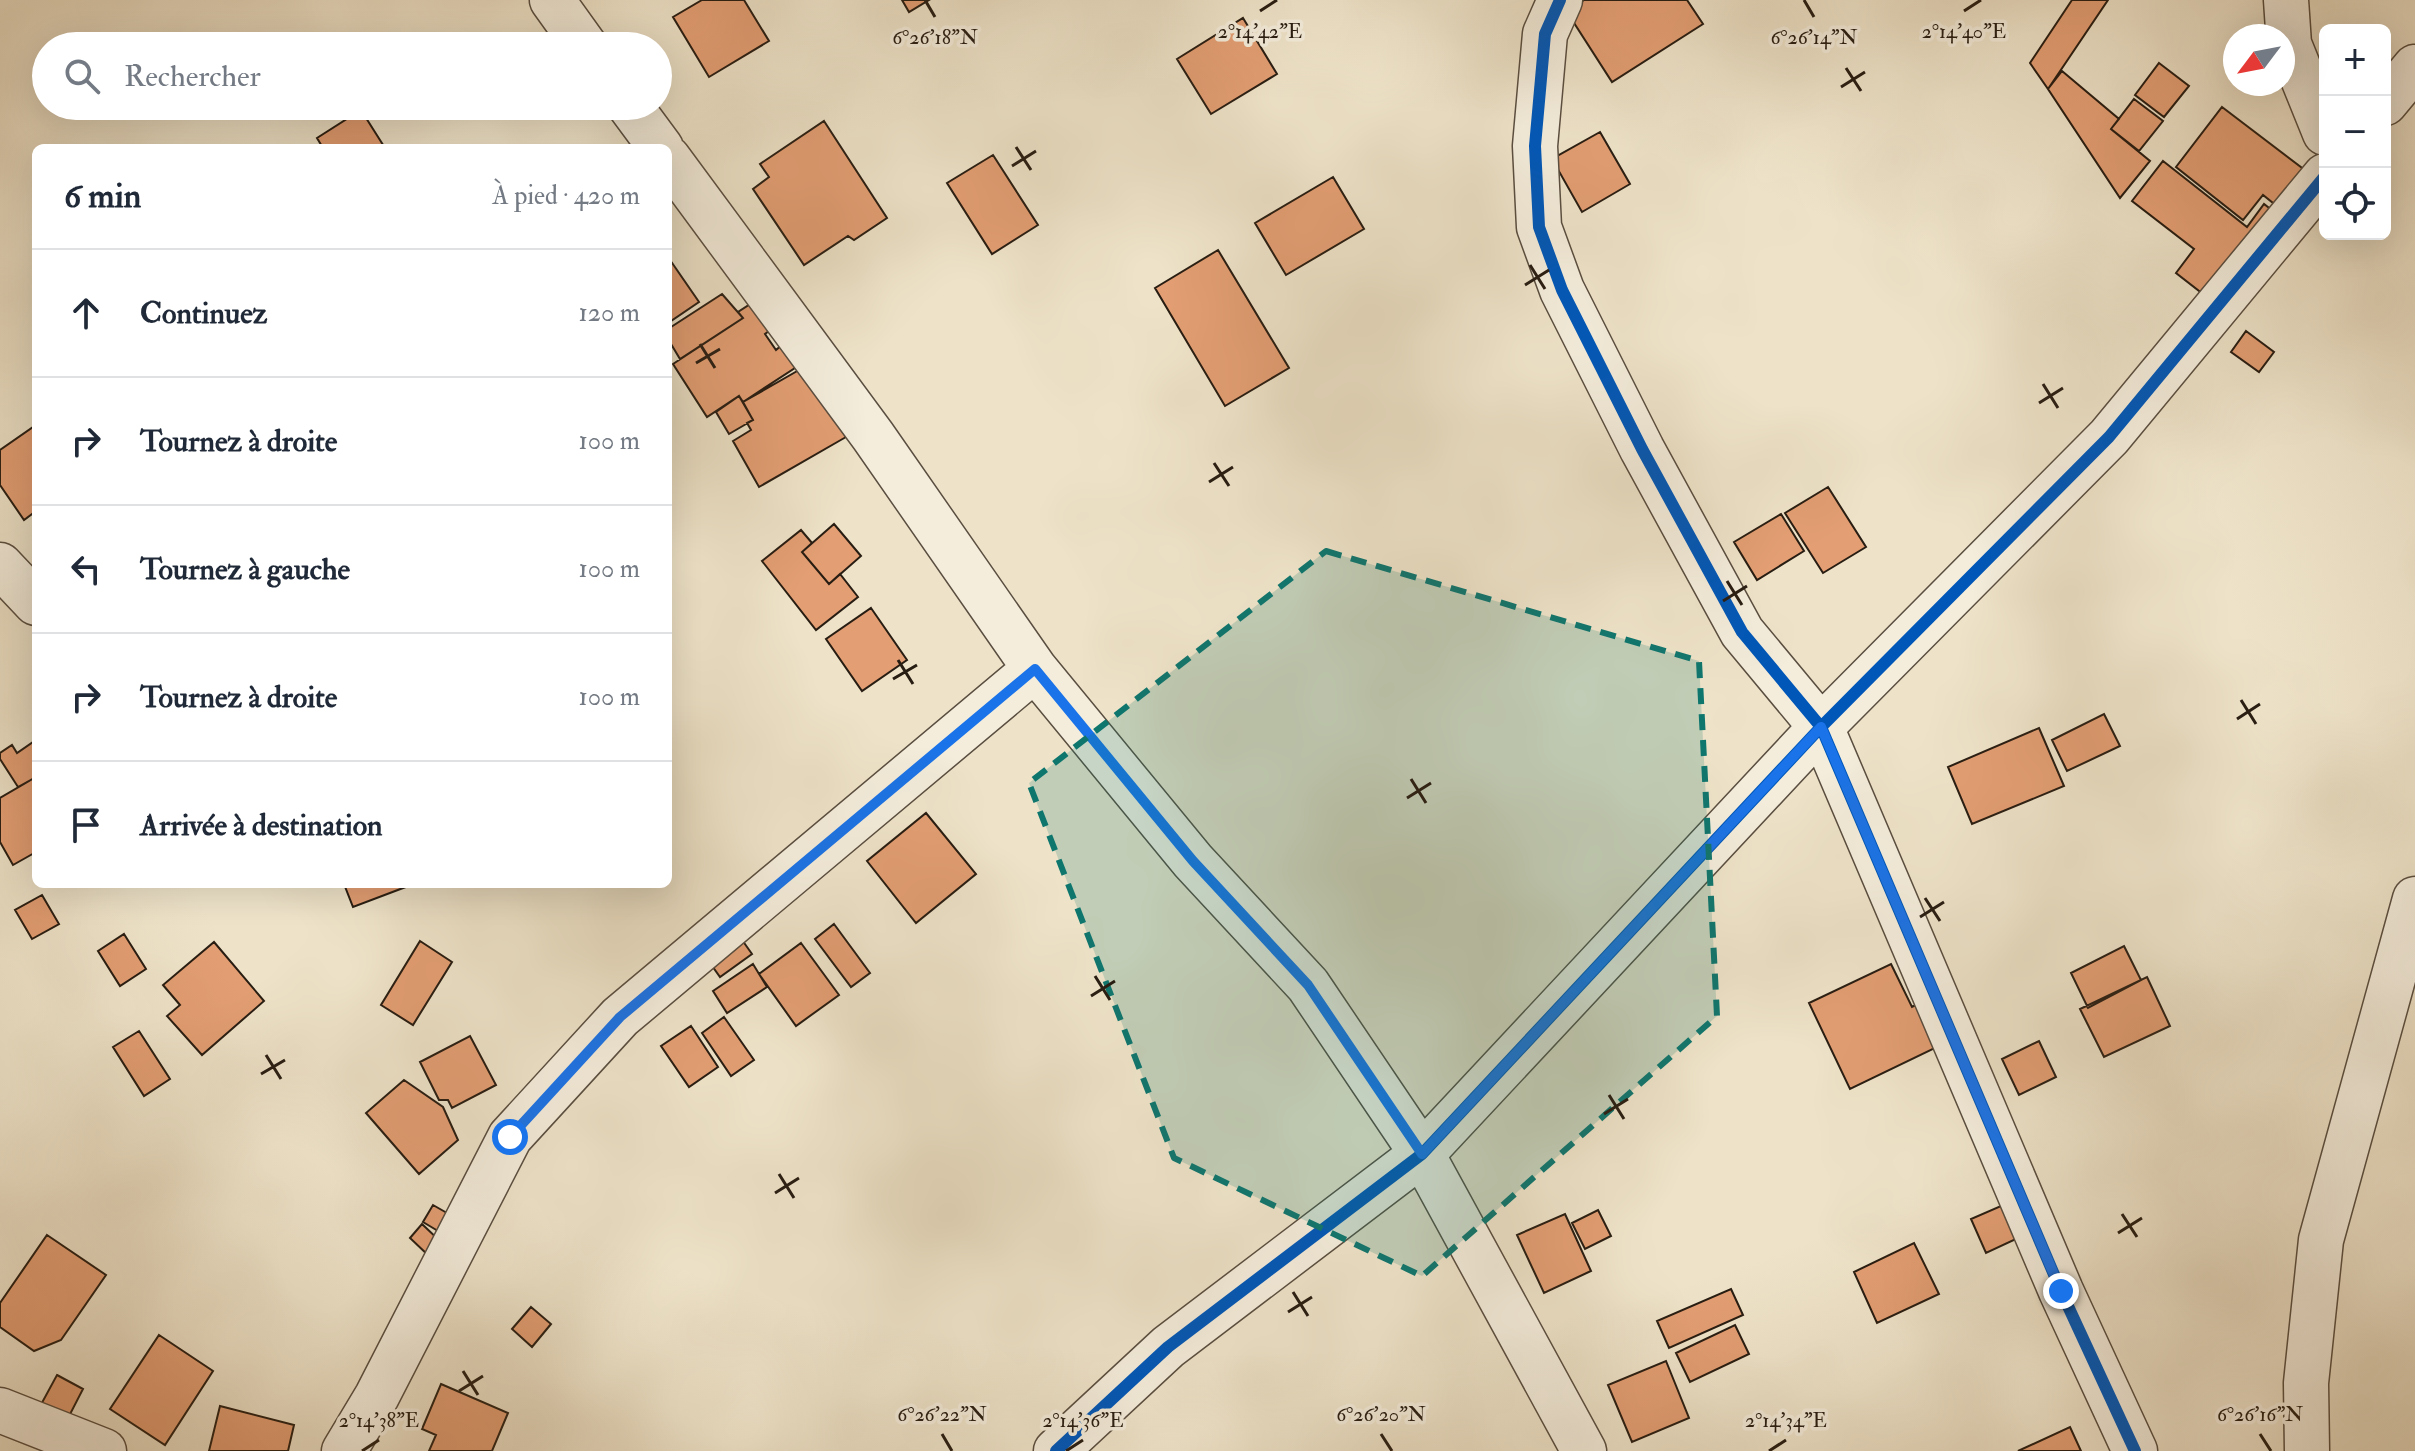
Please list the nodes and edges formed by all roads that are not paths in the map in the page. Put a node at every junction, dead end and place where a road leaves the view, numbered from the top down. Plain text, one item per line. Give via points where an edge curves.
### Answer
1 (552, 0) edge
2 (1560, 0) edge
3 (2286, 0) edge
4 (575, 32) edge
5 (2415, 67) edge
6 (2391, 96) edge
7 (2319, 118) edge
8 (640, 120) edge
9 (658, 144) edge
10 (672, 163) edge
11 (2319, 183) edge
12 (0, 565) edge
13 (32, 599) edge
14 (1035, 669) junction
15 (1821, 727) junction
16 (2415, 899) edge
17 (1422, 1154) junction
18 (0, 1410) edge
19 (104, 1451) edge
20 (344, 1451) edge
21 (1056, 1451) edge
22 (1584, 1451) edge
23 (2135, 1451) edge
24 (2307, 1451) edge

1 - 4 street
2 - 15 street via 1545,34 1535,146 1539,227 1562,290 1742,632
3 - 7 street via 2289,44
5 - 6 street
8 - 9 street
10 - 14 street via 873,436
11 - 15 street via 2109,437
12 - 13 street
14 - 17 street via 1193,861 1308,985
14 - 20 street via 620,1017 510,1137
15 - 17 street
15 - 23 street via 2061,1291
16 - 24 street via 2321,1240 2306,1383
17 - 21 street via 1168,1347
17 - 22 street
18 - 19 street

